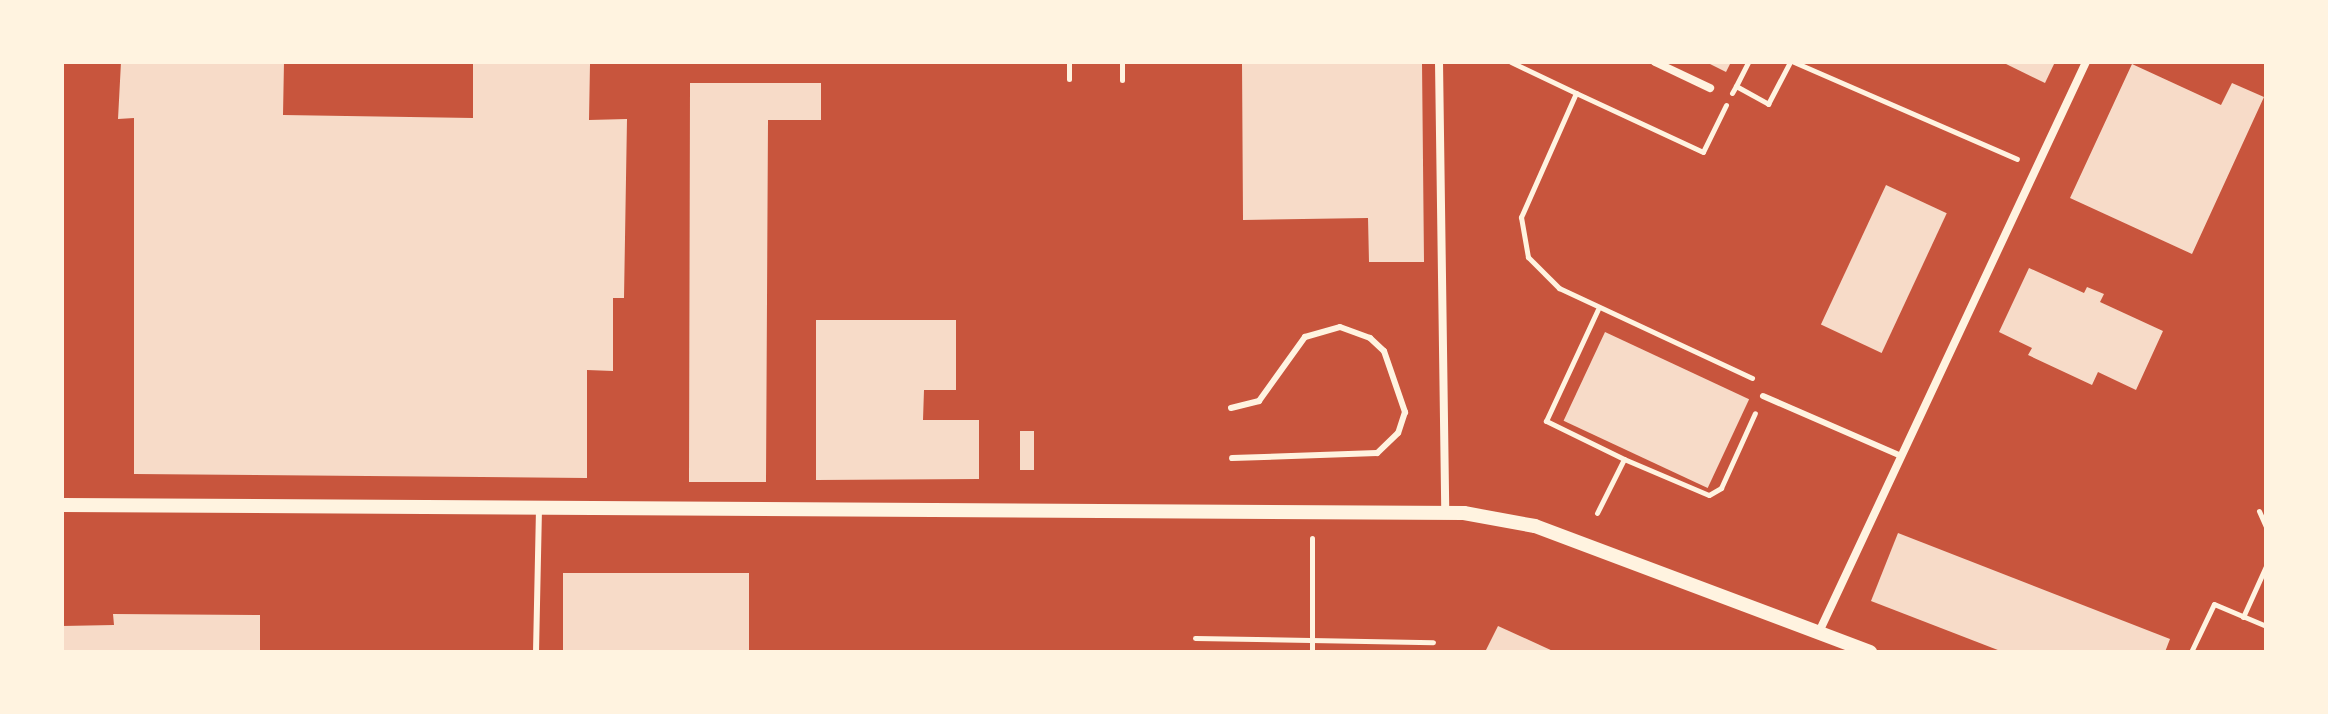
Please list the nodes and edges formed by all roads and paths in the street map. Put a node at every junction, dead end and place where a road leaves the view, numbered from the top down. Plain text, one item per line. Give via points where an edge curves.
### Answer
1 (1069, 62) edge
2 (1122, 62) edge
3 (1439, 62) edge
4 (1511, 62) edge
5 (1655, 62) edge
6 (1748, 62) edge
7 (1792, 62) edge
8 (2086, 62) edge
9 (1069, 79) dead end
10 (1122, 80) dead end
11 (1736, 86) junction
12 (1710, 88) dead end
13 (1576, 93) junction
14 (2039, 168) junction
15 (1598, 309) junction
16 (1763, 396) junction
17 (1231, 408) dead end
18 (1901, 456) junction
19 (1232, 458) dead end
20 (1624, 459) junction
21 (62, 505) edge
22 (539, 505) junction
23 (2259, 511) dead end
24 (1445, 512) junction
25 (1597, 513) dead end
26 (2266, 527) edge
27 (1312, 538) dead end
28 (2266, 566) edge
29 (2243, 617) junction
30 (2266, 626) edge
31 (1819, 632) junction
32 (1195, 638) dead end
33 (1312, 642) junction
34 (1433, 642) dead end
35 (536, 652) edge
36 (1312, 652) edge
37 (1870, 652) edge
38 (2191, 652) edge

1 - 9 path
2 - 10 path
3 - 24 street
4 - 13 path
5 - 12 street
6 - 11 path
7 - 11 path via 1768,104
7 - 14 path
8 - 14 street
11 - 13 path via 1703,152
13 - 15 path via 1521,217 1528,257 1559,288
14 - 18 street
15 - 16 path via 1759,381
15 - 20 path via 1546,421
16 - 18 lane
16 - 20 path via 1721,488 1709,495 1695,494
17 - 19 lane via 1259,401 1305,337 1340,327 1370,338 1384,351 1405,412 1398,433 1377,453
18 - 31 street
20 - 25 path
21 - 22 street
22 - 24 street
22 - 35 lane
23 - 26 path
24 - 31 street via 1535,526
27 - 33 path
28 - 29 path
29 - 30 path
29 - 38 path via 2214,604
31 - 37 street
32 - 33 path
33 - 34 path
33 - 36 path

